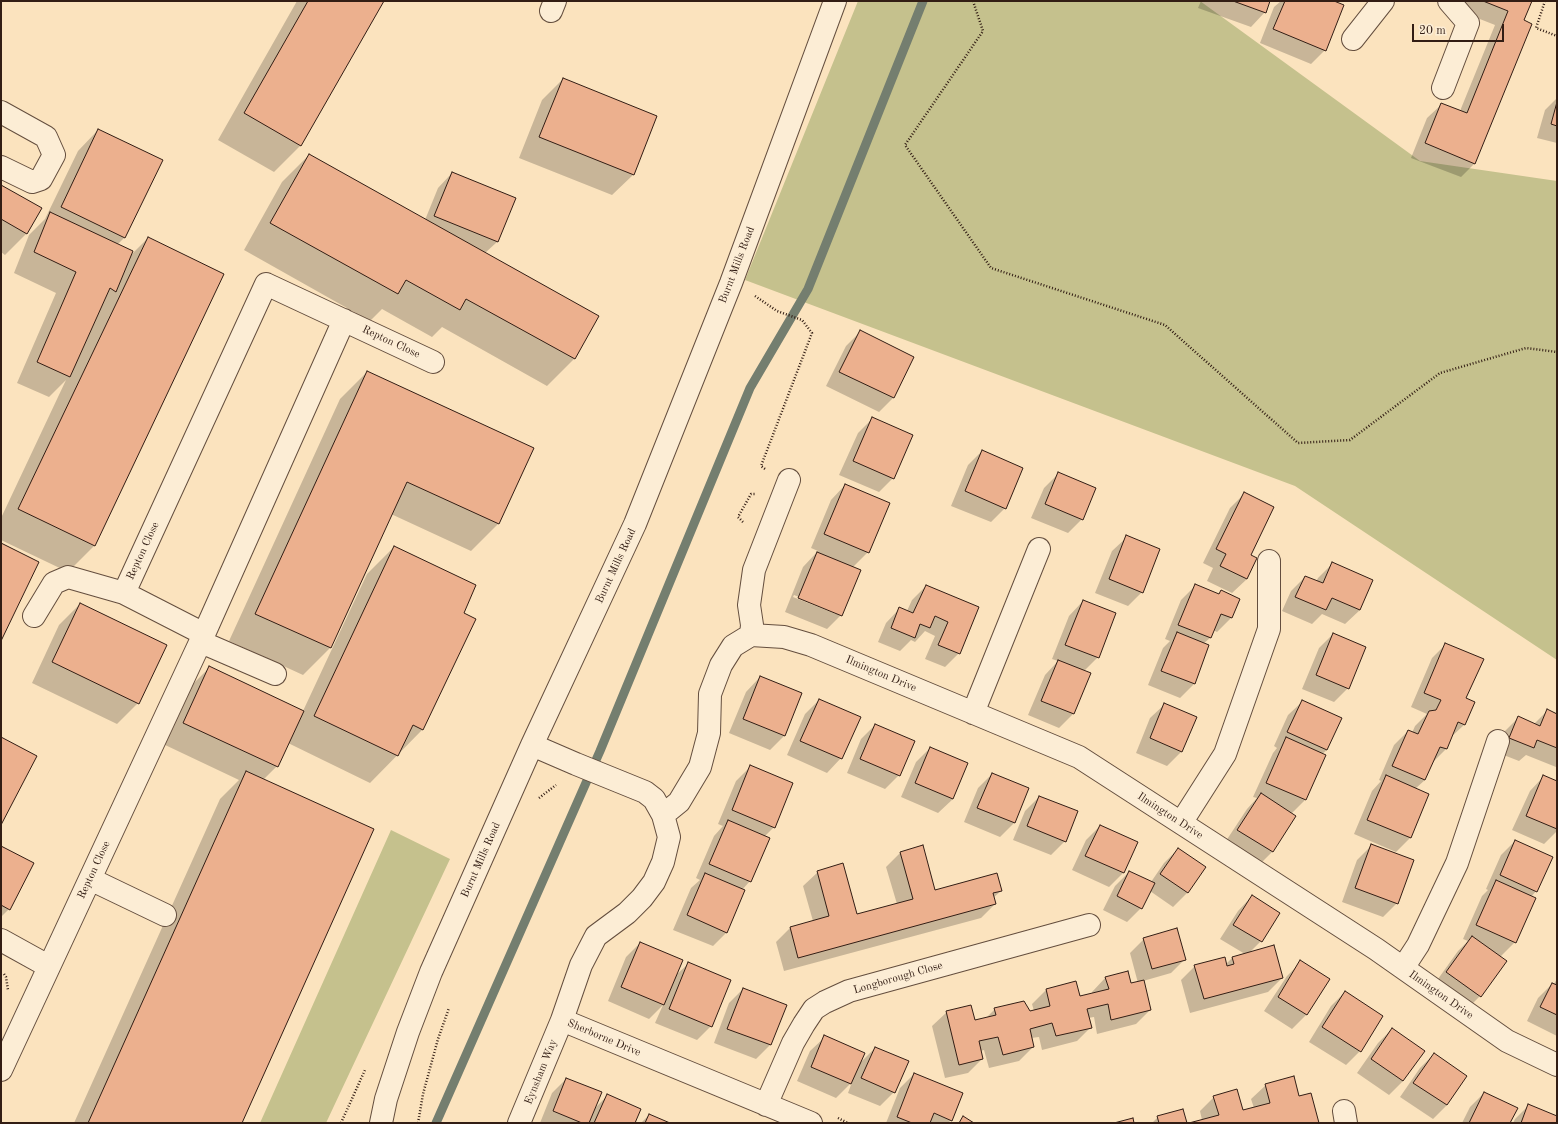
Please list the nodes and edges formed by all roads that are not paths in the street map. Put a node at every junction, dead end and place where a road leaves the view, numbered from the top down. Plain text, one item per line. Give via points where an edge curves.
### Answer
1 (835, 1) edge
2 (1383, 1) edge
3 (1449, 1) edge
4 (1353, 40) dead end
5 (1443, 88) dead end
6 (1, 112) edge
7 (1, 167) edge
8 (344, 320) junction
9 (432, 362) dead end
10 (789, 480) road end
11 (1039, 549) dead end
12 (1269, 561) dead end
13 (124, 593) junction
14 (34, 616) dead end
15 (751, 635) junction
16 (202, 638) junction
17 (275, 674) dead end
18 (973, 712) junction
19 (1498, 741) dead end
20 (532, 744) junction
21 (663, 815) junction
22 (1181, 823) junction
23 (90, 879) junction
24 (165, 915) dead end
25 (1089, 925) dead end
26 (1, 940) edge
27 (48, 966) junction
28 (1403, 968) junction
29 (562, 1020) junction
30 (1557, 1065) edge
31 (1, 1070) edge
32 (766, 1105) junction
33 (381, 1123) edge
34 (519, 1123) edge
35 (811, 1123) edge

1 - 20 street, Burnt Mills Road via 731,283 635,524
2 - 4 street
3 - 5 street via 1468,23
6 - 7 street via 46,137 54,155 41,179 32,182
8 - 9 street, Repton Close
8 - 13 street, Repton Close via 266,284
8 - 16 street
10 - 15 street via 754,570 749,605
11 - 18 street
12 - 22 street via 1269,629 1225,754
13 - 14 street via 68,577 54,583
13 - 16 street, Repton Close
15 - 18 street, Ilmington Drive via 784,637 811,645
15 - 21 street via 733,646 721,665 710,694 709,733 700,767 679,802
16 - 17 street
16 - 23 street, Repton Close
18 - 22 street, Ilmington Drive via 1079,757
19 - 28 street via 1457,863 1418,945
20 - 21 street, Sherborne Drive via 645,792 654,799
20 - 33 street, Burnt Mills Road via 431,972 388,1091
21 - 29 street, Sherborne Drive via 669,837 663,862 654,882 627,913 596,936 581,965
22 - 28 street, Ilmington Drive
23 - 24 street
23 - 27 street, Repton Close
25 - 32 street, Longborough Close via 849,991 825,1002 814,1009 793,1043
26 - 27 street
27 - 31 street, Repton Close
28 - 30 street, Ilmington Drive via 1507,1041
29 - 32 street, Sherborne Drive
29 - 34 street, Eynsham Way
32 - 35 street, Sherborne Drive

